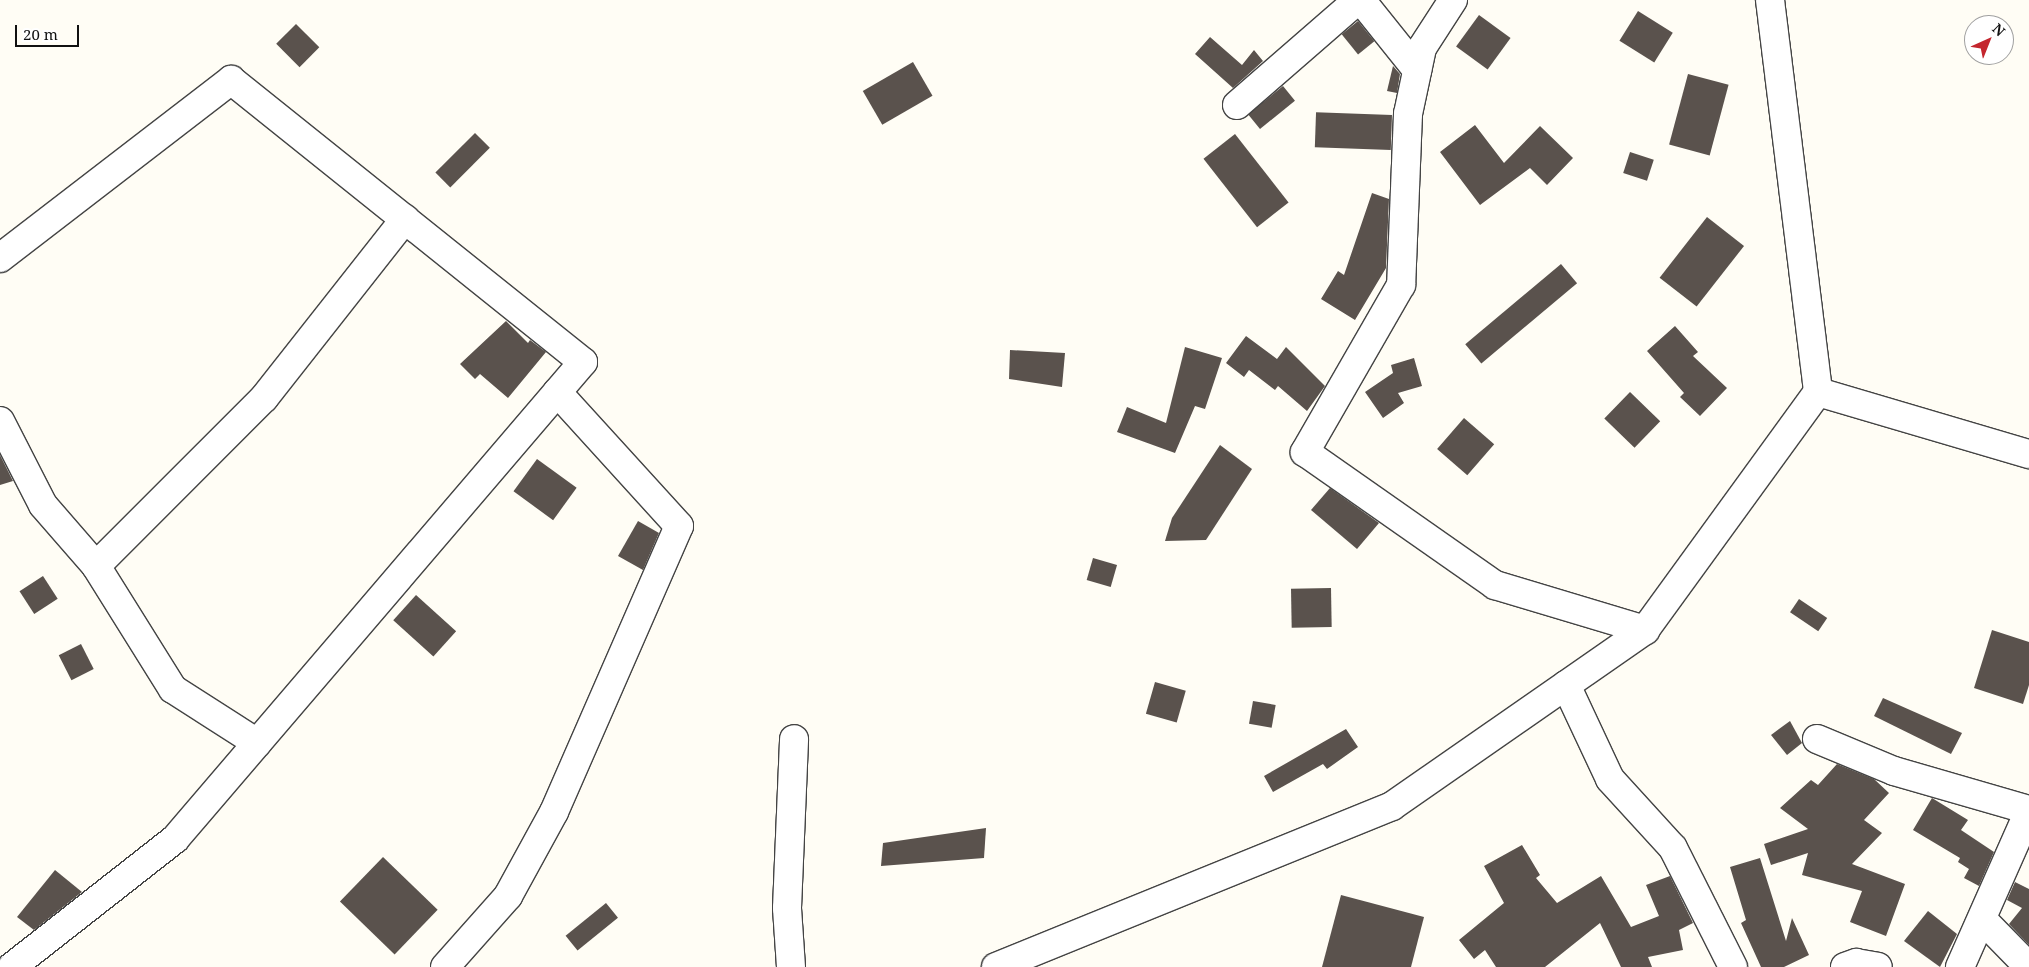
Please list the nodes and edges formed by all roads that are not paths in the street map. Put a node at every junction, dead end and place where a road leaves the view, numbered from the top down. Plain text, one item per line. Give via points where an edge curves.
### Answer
1 (1360, 0) edge
2 (1453, 0) edge
3 (1770, 0) edge
4 (1417, 70) junction
5 (1237, 105) dead end
6 (405, 219) junction
7 (0, 258) edge
8 (557, 392) junction
9 (1818, 392) junction
10 (0, 421) edge
11 (2029, 454) edge
12 (96, 566) junction
13 (1645, 630) junction
14 (1566, 685) junction
15 (794, 739) dead end
16 (1817, 739) dead end
17 (257, 742) junction
18 (2029, 811) edge
19 (2029, 823) edge
20 (1982, 919) junction
21 (12, 967) edge
22 (445, 967) edge
23 (791, 967) edge
24 (996, 967) edge
25 (1733, 967) edge
26 (1845, 967) edge
27 (1878, 967) edge
28 (1960, 967) edge
29 (2029, 967) edge

1 - 4 street
1 - 5 street
2 - 4 street via 1422,48
3 - 9 street
4 - 13 street via 1408,114 1401,285 1305,452 1495,586
6 - 7 street via 231,80
6 - 8 street via 583,362
6 - 12 street via 264,398
8 - 17 street
8 - 22 street via 679,526 554,812 508,896
9 - 11 street
9 - 13 street
10 - 12 street via 43,505
12 - 17 street via 173,689
13 - 14 street
14 - 24 street via 1392,806
14 - 25 street via 1610,779 1673,848
15 - 23 street via 787,908
16 - 18 street via 1894,771
17 - 21 street via 175,838
18 - 19 street
18 - 20 street
20 - 28 street
20 - 29 street
26 - 27 street via 1862,964

